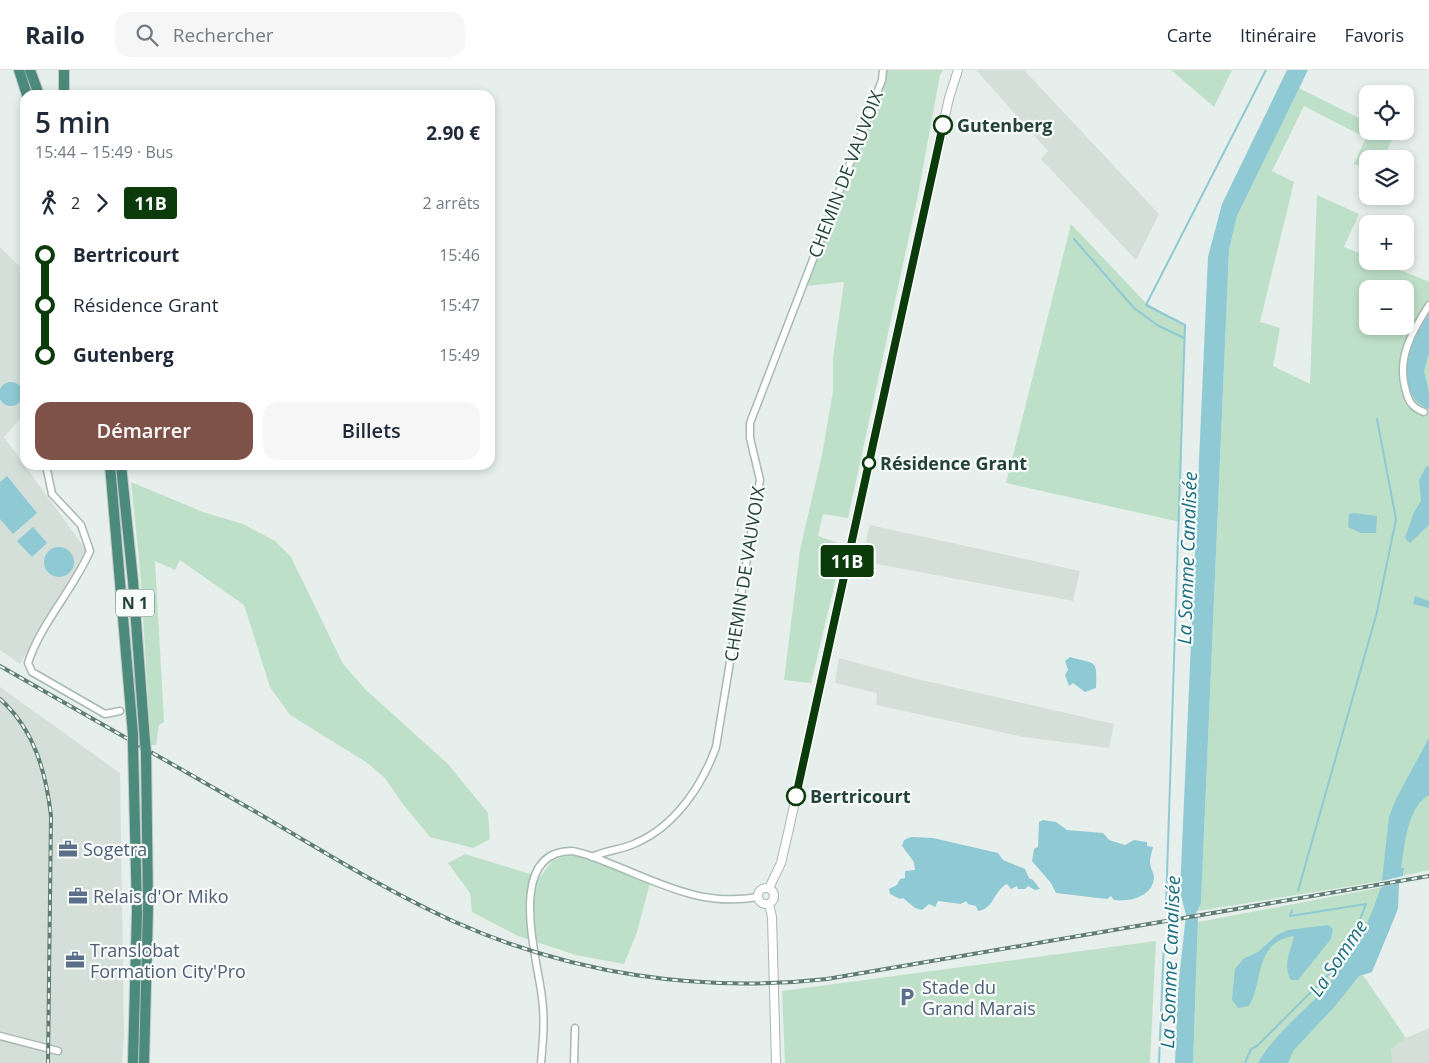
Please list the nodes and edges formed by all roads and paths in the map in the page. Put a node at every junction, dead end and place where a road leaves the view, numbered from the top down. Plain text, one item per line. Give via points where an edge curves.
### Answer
1 (19, 70) edge
2 (30, 70) edge
3 (64, 70) edge
4 (883, 70) edge
5 (958, 70) edge
6 (25, 90) edge
7 (37, 90) edge
8 (64, 90) edge
9 (1429, 305) edge
10 (1424, 412) dead end
11 (47, 470) edge
12 (110, 470) edge
13 (121, 470) edge
14 (120, 711) dead end
15 (592, 857) junction
16 (769, 888) junction
17 (758, 897) junction
18 (769, 904) junction
19 (575, 1028) dead end
20 (0, 1036) edge
21 (58, 1051) dead end
22 (133, 1063) edge
23 (144, 1063) edge
24 (541, 1063) edge
25 (574, 1063) edge
26 (776, 1063) edge

1 - 6 highway
2 - 7 highway
3 - 8 highway
4 - 15 street, CHEMIN DE VAUVOIX via 882,80 750,423 750,438 760,480 716,748 708,771 668,823 638,842
5 - 16 street via 949,98 788,833 781,863
9 - 10 street via 1413,332 1401,373 1408,401
11 - 14 street via 52,494 81,525 90,551 28,663 32,672 105,714
12 - 22 highway, N 1 via 133,740 137,912
13 - 23 highway, N 1 via 133,581 145,747 148,906
15 - 17 street via 703,898 743,900
15 - 24 street via 572,851 559,852 546,860 536,873 531,890 529,911 544,1017
16 - 17 street via 761,890
16 - 18 street via 774,894
17 - 18 street via 762,903
18 - 26 street
19 - 25 street
20 - 21 street

